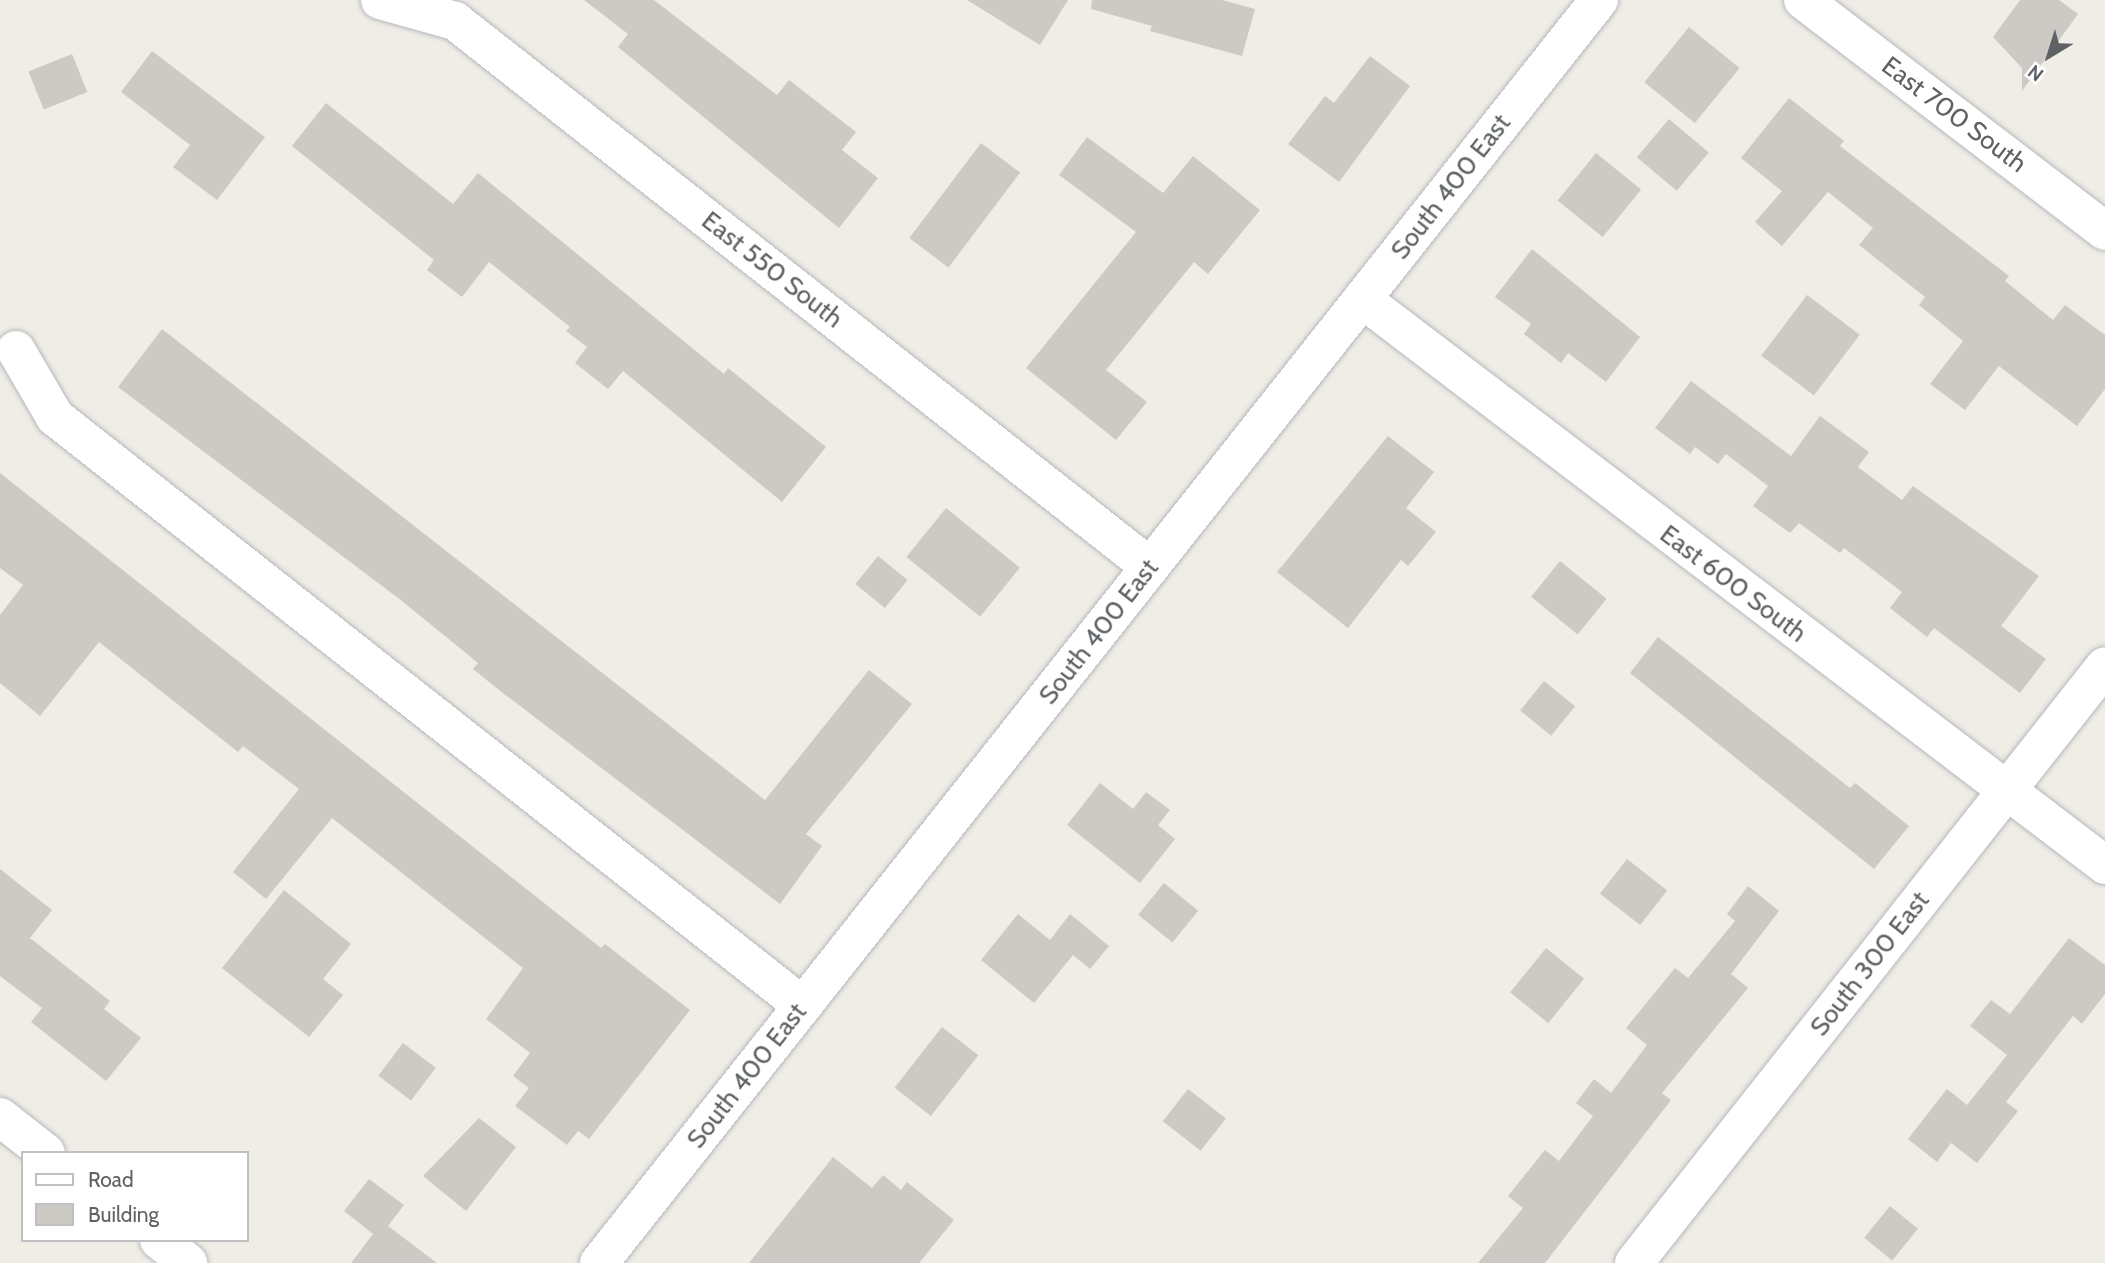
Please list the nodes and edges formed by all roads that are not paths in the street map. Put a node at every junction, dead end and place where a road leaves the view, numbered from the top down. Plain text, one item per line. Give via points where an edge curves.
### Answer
1 (380, 0) edge
2 (1599, 0) edge
3 (1803, 0) edge
4 (2105, 231) edge
5 (1362, 299) junction
6 (16, 350) dead end
7 (1150, 567) junction
8 (2105, 666) edge
9 (2005, 793) junction
10 (2105, 865) edge
11 (803, 1006) junction
12 (0, 1117) edge
13 (43, 1151) edge
14 (162, 1242) edge
15 (188, 1263) edge
16 (599, 1263) edge
17 (1634, 1263) edge

1 - 7 street, East 550 South via 455,21
2 - 5 street, South 400 East
3 - 4 street, East 700 South
5 - 7 street, South 400 East
5 - 9 street, East 600 South
6 - 11 street via 55,417
7 - 11 street, South 400 East
8 - 9 street, South 300 East
9 - 10 street, East 600 South
9 - 17 street, South 300 East
11 - 16 street, South 400 East
12 - 13 street
14 - 15 street

